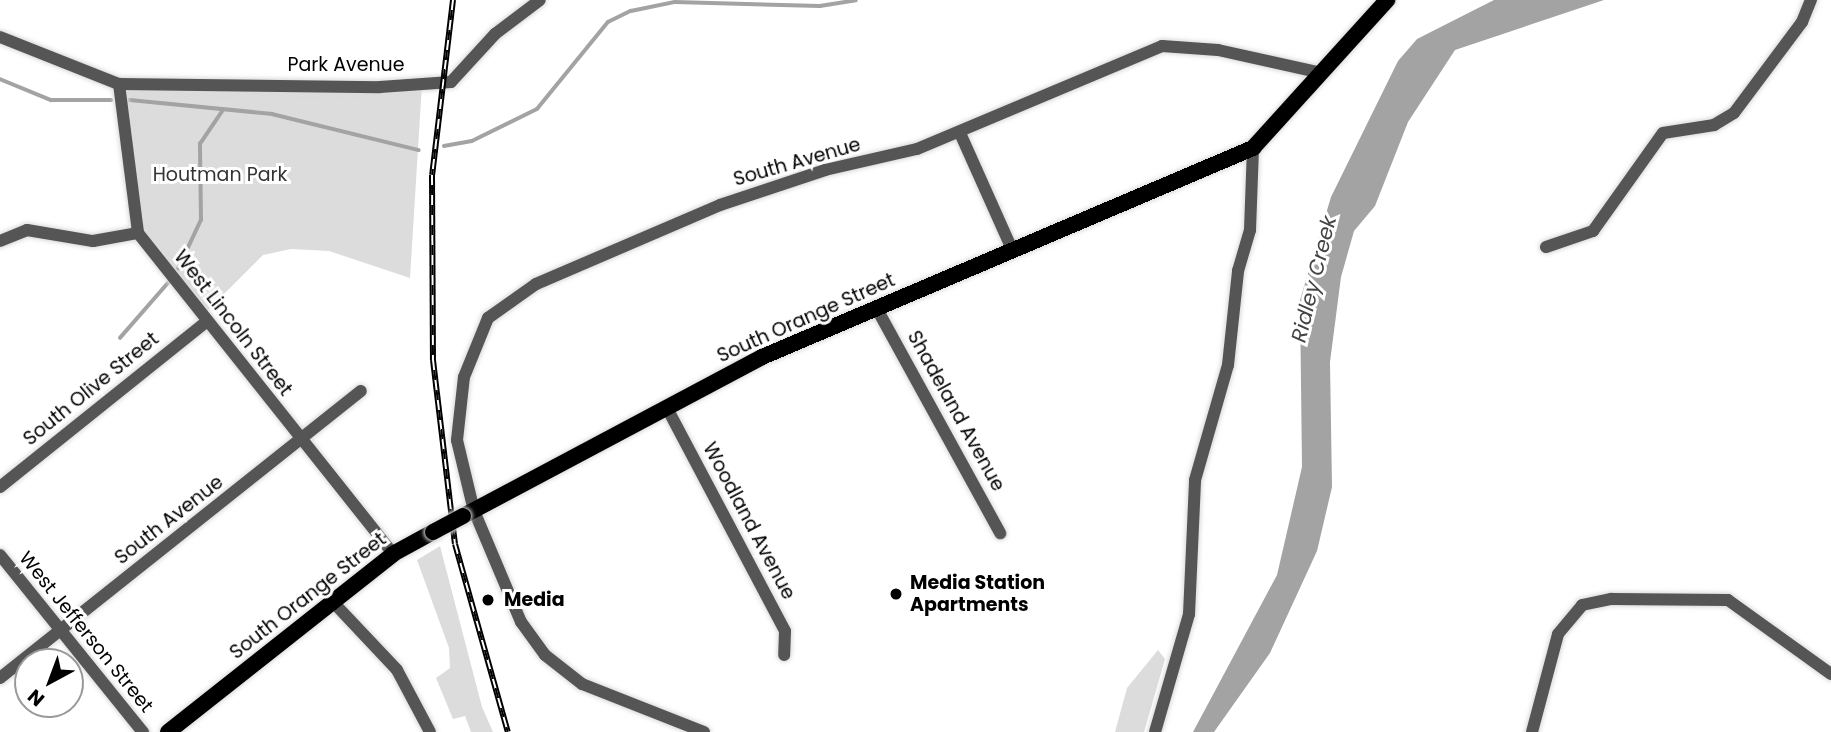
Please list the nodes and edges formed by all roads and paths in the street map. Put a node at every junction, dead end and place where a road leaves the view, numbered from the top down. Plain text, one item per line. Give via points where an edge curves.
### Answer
1 (540, 0) edge
2 (1387, 0) edge
3 (1811, 0) edge
4 (0, 37) edge
5 (1322, 73) junction
6 (119, 84) junction
7 (960, 133) junction
8 (1253, 148) junction
9 (138, 233) junction
10 (0, 241) edge
11 (1546, 247) dead end
12 (1012, 248) junction
13 (877, 309) junction
14 (206, 321) junction
15 (361, 391) dead end
16 (667, 408) junction
17 (302, 440) junction
18 (0, 487) edge
19 (469, 514) junction
20 (1000, 533) dead end
21 (393, 554) junction
22 (0, 555) edge
23 (333, 602) junction
24 (60, 630) junction
25 (784, 656) dead end
26 (1831, 674) edge
27 (0, 678) edge
28 (143, 732) edge
29 (168, 732) edge
30 (430, 732) edge
31 (704, 732) edge
32 (1155, 732) edge
33 (1532, 732) edge

1 - 6 street, Park Avenue via 495,34 451,82
2 - 5 main road, South Orange Street
3 - 11 street via 1802,22 1734,113 1714,125 1663,133 1592,231
4 - 6 street
5 - 7 street, South Avenue via 1219,50 1162,46
5 - 8 main road, South Orange Street
6 - 9 street
7 - 12 street
7 - 19 street, South Avenue via 720,205 510,298 488,318 464,377 457,440
8 - 12 main road, South Orange Street
8 - 32 street via 1250,230 1238,271 1228,365 1195,480 1189,614
9 - 10 street via 93,241 27,230
9 - 14 street, West Lincoln Street
12 - 13 main road, South Orange Street
13 - 16 main road, South Orange Street via 762,356
13 - 20 street, Shadeland Avenue
14 - 17 street, West Lincoln Street
14 - 18 street, South Olive Street
15 - 17 street, South Avenue
16 - 19 main road, South Orange Street
16 - 25 street, Woodland Avenue via 785,631
17 - 21 street, West Lincoln Street
17 - 24 street, South Avenue
19 - 21 main road, South Orange Street, bridge
19 - 31 street, South Avenue via 521,622 545,655 608,696
21 - 23 main road, South Orange Street
22 - 24 street, West Jefferson Street
23 - 29 main road, South Orange Street
23 - 30 street via 397,670
24 - 27 street, South Avenue
24 - 28 street, West Jefferson Street
26 - 33 street via 1793,651 1752,612 1728,600 1611,599 1581,605 1558,634

